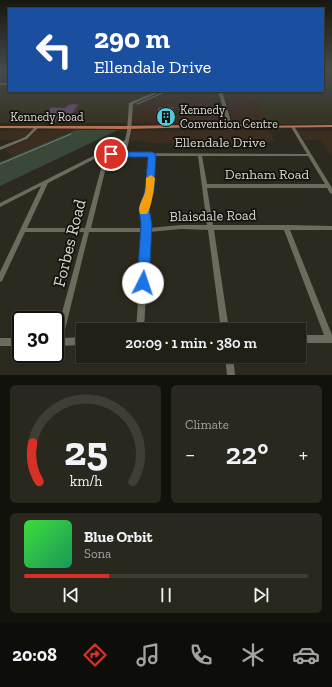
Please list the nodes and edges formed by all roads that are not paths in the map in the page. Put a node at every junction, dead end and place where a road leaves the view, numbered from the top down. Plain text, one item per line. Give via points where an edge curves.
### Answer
1 (158, 92) edge
2 (220, 92) edge
3 (0, 127) edge
4 (37, 127) junction
5 (128, 127) junction
6 (231, 127) junction
7 (293, 127) junction
8 (332, 128) edge
9 (127, 140) junction
10 (0, 149) edge
11 (105, 153) junction
12 (123, 154) junction
13 (152, 154) junction
14 (200, 154) junction
15 (309, 155) junction
16 (46, 182) junction
17 (205, 186) junction
18 (328, 186) junction
19 (332, 192) edge
20 (0, 205) edge
21 (286, 227) junction
22 (210, 228) junction
23 (332, 228) edge
24 (23, 230) junction
25 (87, 230) junction
26 (146, 230) junction
27 (0, 279) edge
28 (64, 316) edge
29 (140, 323) edge
30 (224, 323) edge
31 (306, 339) edge
32 (331, 339) edge
33 (76, 341) edge
34 (0, 342) edge
35 (12, 342) edge
36 (64, 342) edge
37 (229, 363) edge
38 (231, 375) edge

1 - 5 street via 131,103
2 - 6 street
3 - 4 main road, Kennedy Road
4 - 5 main road, Kennedy Road
4 - 10 street via 26,138
5 - 6 main road, Kennedy Road
5 - 9 street
6 - 7 main road, Kennedy Road
7 - 8 main road, Kennedy Road
7 - 15 street
9 - 11 street, Ellendale Drive
9 - 12 street
11 - 12 street, Ellendale Drive
11 - 16 street, Ellendale Drive
11 - 25 street, Forbes Road
12 - 13 street, Ellendale Drive
13 - 14 street, Ellendale Drive
13 - 26 street via 150,191 144,208
14 - 15 street, Ellendale Drive
14 - 17 street
15 - 18 street
16 - 20 street, Ellendale Drive
16 - 24 street
17 - 18 street, Denham Road
17 - 22 street
18 - 19 street
21 - 22 street, Blaisdale Road
21 - 23 street, Blaisdale Road
21 - 32 street
22 - 26 street, Blaisdale Road
22 - 30 street
24 - 25 street, Blaisdale Road
24 - 27 street
25 - 26 street, Blaisdale Road
25 - 28 street, Forbes Road
26 - 29 street
31 - 32 street
33 - 36 street
34 - 35 street
37 - 38 street

